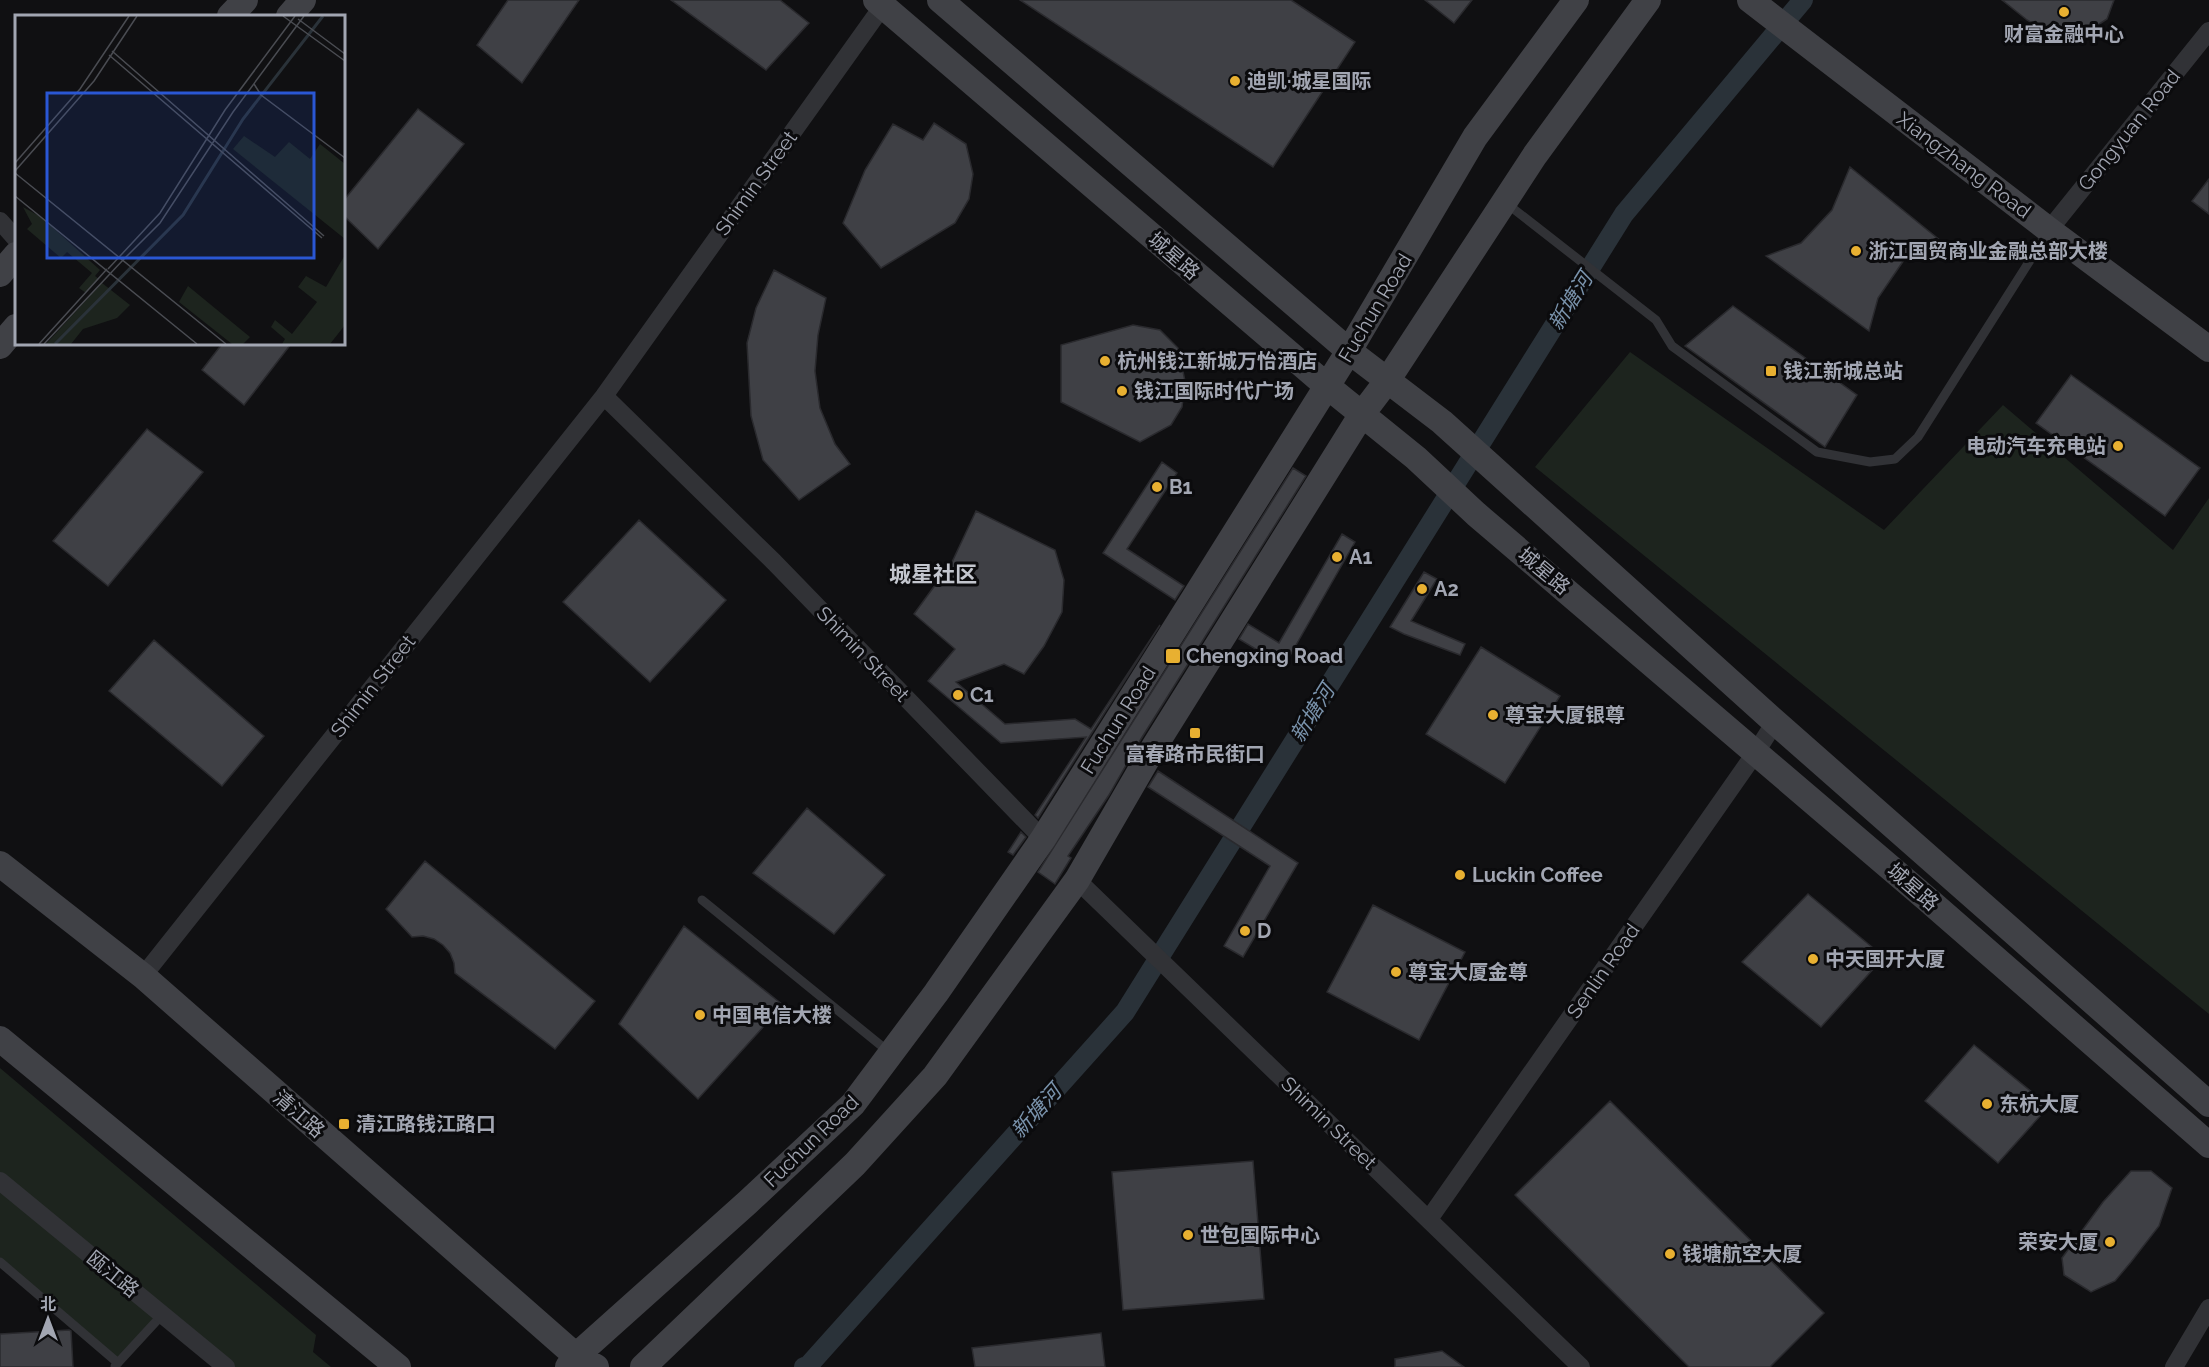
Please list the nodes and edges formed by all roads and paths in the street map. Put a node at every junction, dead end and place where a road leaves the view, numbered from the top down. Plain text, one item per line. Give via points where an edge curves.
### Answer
1 (245, 0) edge
2 (303, 0) edge
3 (940, 0) edge
4 (1576, 0) edge
5 (1648, 0) edge
6 (882, 2) edge
7 (1758, 7) edge
8 (231, 15) edge
9 (290, 15) edge
10 (2209, 31) edge
11 (1505, 201) junction
12 (0, 221) edge
13 (2049, 230) junction
14 (15, 238) edge
15 (15, 256) edge
16 (0, 274) edge
17 (15, 328) edge
18 (0, 346) edge
19 (2209, 349) edge
20 (1350, 351) junction
21 (1387, 381) junction
22 (1327, 386) junction
23 (604, 396) junction
24 (1362, 414) junction
25 (1775, 722) junction
26 (1756, 752) junction
27 (1043, 839) junction
28 (0, 864) edge
29 (1077, 880) junction
30 (702, 900) dead end
31 (143, 976) junction
32 (0, 1039) edge
33 (891, 1054) junction
34 (2209, 1104) edge
35 (2209, 1145) edge
36 (0, 1181) edge
37 (1429, 1219) junction
38 (0, 1262) edge
39 (2209, 1308) edge
40 (162, 1315) junction
41 (580, 1363) edge
42 (116, 1365) edge
43 (226, 1367) edge
44 (398, 1367) edge
45 (643, 1367) edge
46 (1581, 1367) edge
47 (2174, 1367) edge

1 - 8 main road
2 - 9 main road
3 - 20 main road, 城星路
4 - 20 main road, Fuchun Road via 1475,138
5 - 11 main road
6 - 22 main road, 城星路
6 - 23 street, Shimin Street
7 - 13 main road, Xiangzhang Road
10 - 13 street, Gongyuan Road
11 - 13 lane via 1656,320 1672,346 1817,452 1870,462 1895,459 1918,436
11 - 21 main road
12 - 14 street
13 - 19 main road, Xiangzhang Road
15 - 16 main road
17 - 18 main road
20 - 21 main road, 城星路
20 - 22 main road, Fuchun Road
21 - 24 main road
21 - 25 main road, 城星路 via 1504,476
22 - 24 main road, 城星路
22 - 27 main road, Fuchun Road
23 - 27 street, Shimin Street via 774,562
23 - 31 street, Shimin Street
24 - 26 main road, 城星路
24 - 29 main road via 1154,747
25 - 26 street, Senlin Road
25 - 34 main road, 城星路
26 - 35 main road, 城星路
26 - 37 street, Senlin Road
27 - 33 main road, Fuchun Road
28 - 31 main road, 清江路
29 - 37 street, Shimin Street
29 - 45 main road via 935,1076 855,1164
30 - 33 lane
31 - 41 main road, 清江路
32 - 44 main road
33 - 41 main road, Fuchun Road via 853,1104
36 - 40 street, 瓯江路
37 - 46 street, Shimin Street
38 - 42 lane
39 - 47 street
40 - 42 lane
40 - 43 street, 瓯江路

